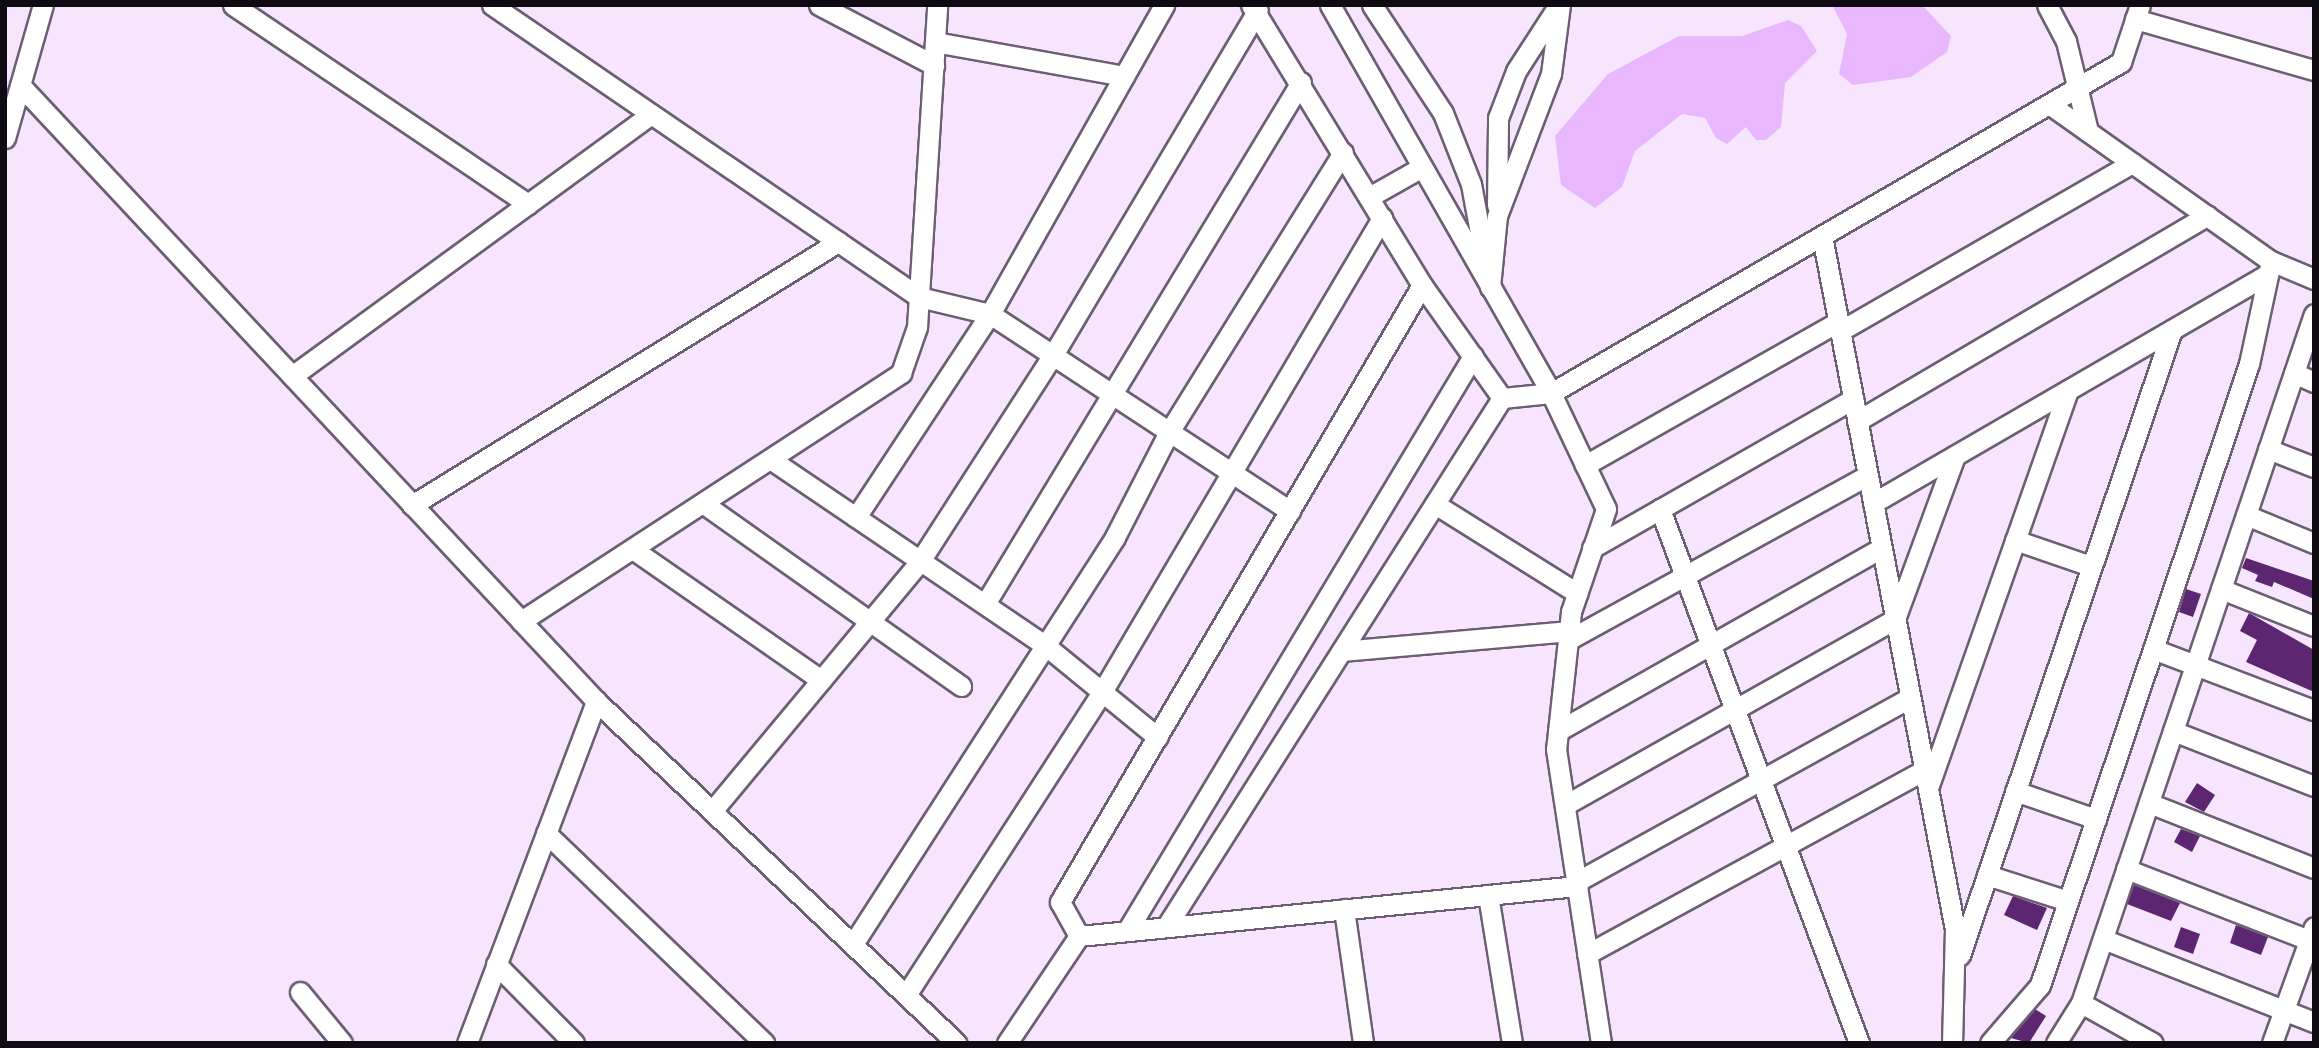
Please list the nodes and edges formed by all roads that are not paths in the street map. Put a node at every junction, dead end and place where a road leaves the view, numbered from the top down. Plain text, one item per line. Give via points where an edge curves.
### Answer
1 (43, 5) edge
2 (233, 5) edge
3 (492, 5) edge
4 (819, 5) edge
5 (937, 5) edge
6 (1164, 5) edge
7 (1330, 5) edge
8 (1372, 5) edge
9 (1560, 5) edge
10 (1254, 7) edge
11 (2048, 9) edge
12 (2138, 12) edge
13 (935, 42) junction
14 (934, 65) junction
15 (2314, 70) edge
16 (1124, 76) junction
17 (1301, 82) junction
18 (20, 85) junction
19 (2076, 88) junction
20 (2049, 104) junction
21 (651, 114) junction
22 (2089, 132) junction
23 (5, 138) edge
24 (1343, 153) junction
25 (2132, 163) junction
26 (1422, 167) junction
27 (1369, 197) junction
28 (528, 204) junction
29 (1497, 216) junction
30 (2207, 216) junction
31 (1382, 218) junction
32 (1822, 236) junction
33 (838, 242) junction
34 (2270, 267) junction
35 (2314, 279) edge
36 (1422, 285) junction
37 (1490, 287) junction
38 (919, 298) junction
39 (990, 314) junction
40 (2314, 314) edge
41 (1839, 326) junction
42 (2172, 330) junction
43 (1053, 355) junction
44 (1472, 356) junction
45 (2294, 373) junction
46 (292, 376) junction
47 (2314, 382) edge
48 (2068, 390) junction
49 (1551, 393) junction
50 (1112, 394) junction
51 (1502, 398) junction
52 (1853, 399) junction
53 (1857, 421) junction
54 (1169, 432) junction
55 (2268, 449) junction
56 (1955, 456) junction
57 (773, 461) junction
58 (1585, 465) junction
59 (2314, 467) edge
60 (1230, 472) junction
61 (1868, 475) junction
62 (1873, 503) junction
63 (1435, 504) junction
64 (412, 505) junction
65 (704, 505) junction
66 (1660, 509) junction
67 (1290, 511) junction
68 (2246, 515) junction
69 (856, 517) junction
70 (2015, 540) junction
71 (2314, 543) edge
72 (1592, 548) junction
73 (1882, 548) junction
74 (634, 550) junction
75 (920, 561) junction
76 (2091, 566) junction
77 (1685, 575) junction
78 (2221, 589) junction
79 (1577, 593) junction
80 (985, 604) junction
81 (1895, 619) junction
82 (870, 620) junction
83 (521, 621) junction
84 (2314, 626) edge
85 (1568, 636) junction
86 (1711, 645) junction
87 (1046, 646) junction
88 (2153, 649) junction
89 (1342, 651) junction
90 (2195, 665) junction
91 (821, 680) junction
92 (961, 686) dead end
93 (1102, 692) junction
94 (1910, 698) junction
95 (596, 701) junction
96 (1735, 709) junction
97 (2314, 710) edge
98 (1558, 731) junction
99 (2173, 731) junction
100 (1157, 737) junction
101 (1761, 780) junction
102 (1926, 780) junction
103 (2314, 786) edge
104 (2015, 791) junction
105 (2149, 803) junction
106 (1565, 805) junction
107 (712, 811) junction
108 (2096, 820) junction
109 (546, 834) junction
110 (1786, 846) junction
111 (2314, 868) edge
112 (2126, 869) junction
113 (1987, 875) junction
114 (1577, 884) junction
115 (1488, 895) junction
116 (2068, 901) junction
117 (1344, 909) junction
118 (1166, 927) junction
119 (1127, 931) junction
120 (1079, 936) junction
121 (2312, 936) edge
122 (2103, 939) junction
123 (853, 944) junction
124 (1587, 954) junction
125 (496, 964) junction
126 (1954, 972) junction
127 (300, 992) dead end
128 (906, 995) junction
129 (2081, 1003) junction
130 (2284, 1010) junction
131 (2314, 1022) edge
132 (342, 1043) edge
133 (467, 1043) edge
134 (574, 1043) edge
135 (764, 1043) edge
136 (957, 1043) edge
137 (1007, 1043) edge
138 (1363, 1043) edge
139 (1511, 1043) edge
140 (1601, 1043) edge
141 (1859, 1043) edge
142 (1952, 1043) edge
143 (1990, 1043) edge
144 (2056, 1043) edge
145 (2153, 1043) edge
146 (2272, 1043) edge

1 - 18 street
2 - 28 street
3 - 21 street
4 - 14 street
5 - 13 street
6 - 16 street
7 - 26 street
8 - 37 street via 1443,113 1471,184
9 - 29 street via 1551,74
9 - 29 street via 1516,71 1499,118
10 - 17 street
10 - 43 street
11 - 19 street
12 - 15 street
12 - 19 street via 2121,62
13 - 14 street
13 - 16 street
14 - 38 street
16 - 39 street
17 - 24 street
17 - 50 street
18 - 23 street
18 - 46 street
19 - 20 street
19 - 22 street
20 - 22 street
20 - 32 street
21 - 28 street
21 - 33 street
22 - 25 street
24 - 27 street
24 - 54 street
25 - 30 street
25 - 41 street
26 - 27 street
26 - 37 street
27 - 31 street
28 - 46 street
29 - 37 street
30 - 34 street
30 - 53 street
31 - 36 street
31 - 60 street
32 - 41 street
32 - 49 street
33 - 38 street
33 - 64 street
34 - 35 street
34 - 42 street
34 - 88 street via 2249,364
36 - 44 street
36 - 67 street
37 - 49 street
38 - 39 street
38 - 57 street via 912,352 901,373
39 - 43 street
39 - 69 street
40 - 45 street
41 - 52 street
41 - 58 street
42 - 48 street
42 - 76 street
43 - 50 street
43 - 75 street
44 - 51 street
44 - 119 street
45 - 47 street
45 - 55 street
46 - 64 street
48 - 56 street
48 - 70 street
49 - 51 street
49 - 58 street
50 - 54 street
50 - 80 street
51 - 63 street
52 - 53 street
52 - 66 street
53 - 61 street
54 - 60 street
54 - 87 street via 1115,537
55 - 59 street
55 - 68 street
56 - 62 street
56 - 81 street
57 - 65 street
57 - 69 street
58 - 72 street via 1606,509
60 - 67 street
60 - 93 street
61 - 62 street
61 - 77 street
62 - 73 street
63 - 79 street
63 - 89 street
64 - 83 street
65 - 74 street
65 - 82 street
66 - 72 street
66 - 77 street
67 - 100 street
68 - 71 street
68 - 78 street
69 - 75 street
70 - 76 street
70 - 102 street
72 - 79 street
73 - 81 street
73 - 86 street
74 - 83 street
74 - 91 street
75 - 80 street
75 - 82 street
76 - 104 street
77 - 85 street
77 - 86 street
78 - 84 street
78 - 90 street
79 - 85 street
80 - 87 street
81 - 94 street
81 - 96 street
82 - 91 street
82 - 92 street
83 - 95 street
85 - 89 street
85 - 98 street
86 - 96 street
86 - 98 street
87 - 93 street
87 - 123 street
88 - 90 street
88 - 108 street
89 - 118 street
90 - 97 street
90 - 99 street
91 - 107 street
93 - 100 street
93 - 128 street
94 - 101 street
94 - 102 street
95 - 107 street
95 - 109 street
96 - 101 street
96 - 106 street
98 - 106 street
99 - 103 street
99 - 105 street
100 - 120 street via 1060,902
101 - 110 street
101 - 114 street
102 - 110 street
102 - 126 street via 1955,929
104 - 108 street
104 - 113 street
105 - 111 street
105 - 112 street
106 - 114 street
107 - 123 street
108 - 116 street
109 - 125 street
109 - 135 street
110 - 124 street
110 - 141 street
112 - 121 street
112 - 122 street
113 - 116 street
113 - 126 street
114 - 115 street
114 - 124 street
115 - 117 street
115 - 139 street
116 - 143 street via 2040,985
117 - 118 street
117 - 138 street
118 - 119 street
119 - 120 street
120 - 137 street
121 - 130 street
122 - 129 street
122 - 130 street
123 - 128 street
124 - 140 street
125 - 133 street
125 - 134 street
126 - 142 street
127 - 132 street
128 - 136 street
129 - 144 street
129 - 145 street
130 - 131 street
130 - 146 street

